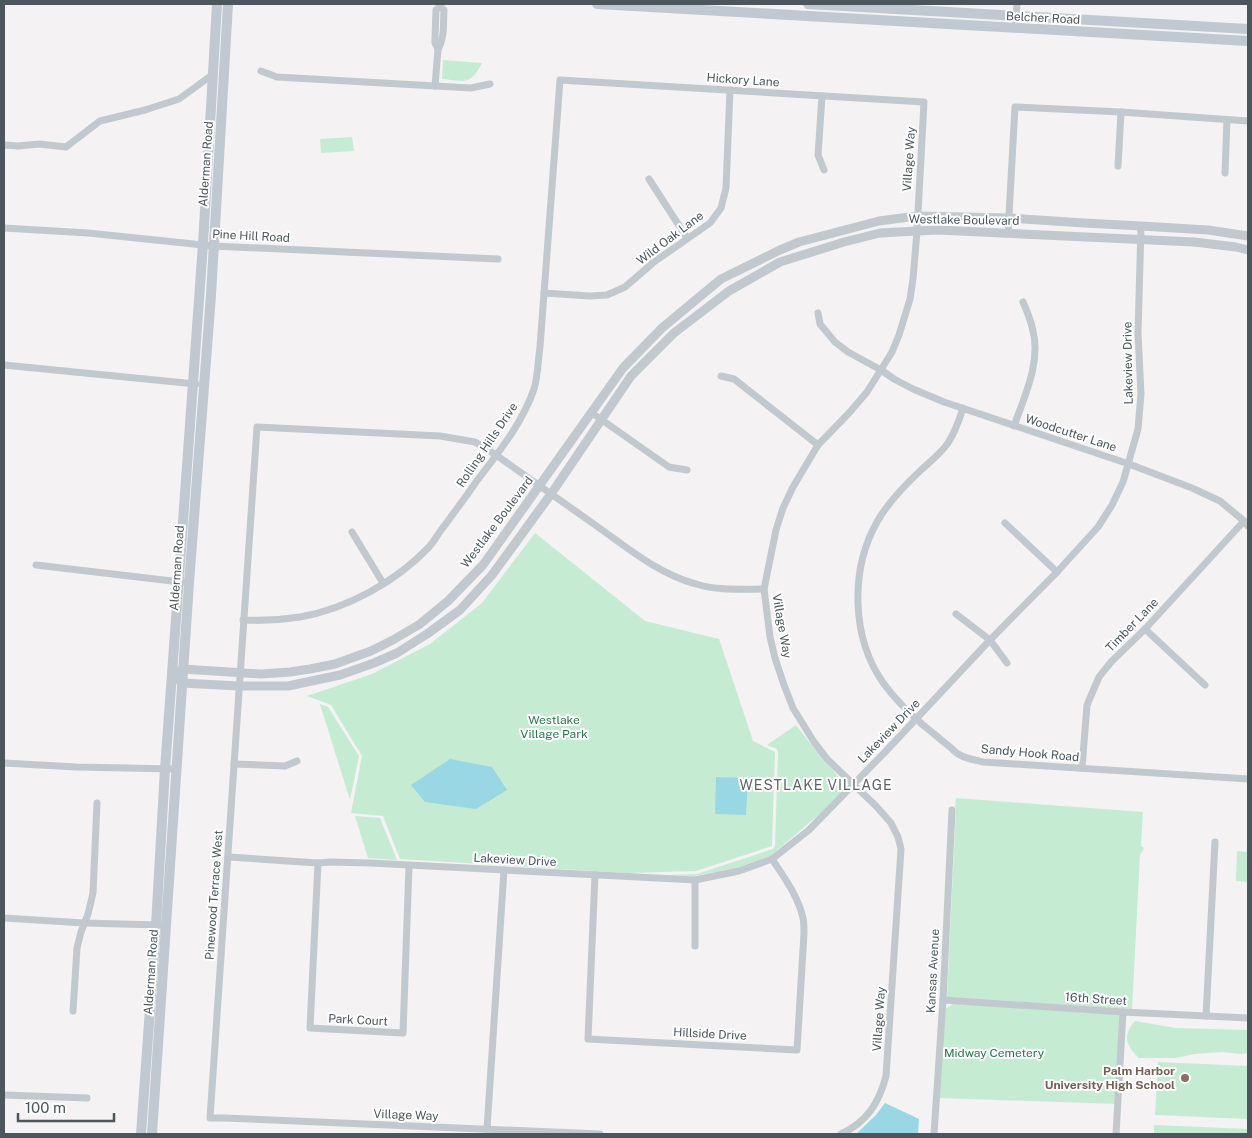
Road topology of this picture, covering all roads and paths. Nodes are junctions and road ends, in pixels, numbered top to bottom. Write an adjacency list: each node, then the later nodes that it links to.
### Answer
1 (217, 4): 12 (main road, Alderman Road)
2 (228, 4): 37 (main road, Alderman Road)
3 (597, 4): 8 (main road, Belcher Road)
4 (808, 4): 7 (main road, Belcher Road)
5 (1017, 4): 7 (street)
6 (440, 5): 15 (street)
7 (1016, 16): 8 (street); 9 (main road, Belcher Road)
8 (1015, 28): 10 (main road, Belcher Road)
9 (1248, 29)
10 (1248, 42)
11 (260, 71): 15 (street)
12 (212, 75): 22 (street); 36 (main road, Alderman Road)
13 (560, 80): 16 (street, Hickory Lane); 40 (street, Rolling Hills Drive)
14 (490, 84): 15 (street)
15 (435, 86)
16 (730, 90): 17 (street, Hickory Lane); 34 (street, Wild Oak Lane)
17 (822, 96): 18 (street, Hickory Lane); 24 (street)
18 (924, 102): 27 (street, Village Way)
19 (1121, 112): 20 (street); 23 (street); 28 (street)
20 (1227, 120): 21 (street); 25 (street)
21 (1248, 121)
22 (4, 145)
23 (1118, 166)
24 (824, 170)
25 (1225, 173)
26 (649, 179): 34 (street)
27 (917, 216): 28 (street, Westlake Boulevard); 31 (street, Village Way); 49 (street, Westlake Boulevard)
28 (1009, 218): 29 (street, Westlake Boulevard); 32 (street)
29 (1141, 226): 33 (street, Westlake Boulevard); 35 (street, Lakeview Drive)
30 (4, 228): 36 (street, Pine Hill Road)
31 (917, 231): 32 (street, Westlake Boulevard); 44 (street, Village Way); 50 (street, Westlake Boulevard)
32 (1008, 233): 35 (street, Westlake Boulevard)
33 (1248, 236)
34 (687, 238): 40 (street, Wild Oak Lane)
35 (1141, 239): 38 (street, Westlake Boulevard); 54 (street, Lakeview Drive)
36 (202, 244): 37 (street, Pine Hill Road); 46 (main road, Alderman Road)
37 (213, 246): 39 (street, Pine Hill Road); 47 (main road, Alderman Road)
38 (1248, 250)
39 (498, 259)
40 (544, 293): 53 (street, Rolling Hills Drive)
41 (1023, 302): 51 (street)
42 (818, 313): 44 (street, Woodcutter Lane)
43 (4, 365): 46 (street)
44 (881, 370): 48 (street, Woodcutter Lane); 52 (street, Village Way)
45 (721, 376): 52 (street)
46 (193, 384): 47 (street); 63 (main road, Alderman Road)
47 (204, 385): 63 (main road, Alderman Road)
48 (963, 408): 51 (street, Woodcutter Lane); 77 (street, Sandy Hook Road)
49 (592, 413): 50 (street); 56 (street, Westlake Boulevard)
50 (602, 420): 55 (street); 57 (street, Westlake Boulevard)
51 (1014, 426): 54 (street, Woodcutter Lane)
52 (818, 445): 65 (street, Village Way)
53 (496, 455): 56 (street); 64 (street, Rolling Hills Drive); 67 (street, Pinewood Terrace West)
54 (1129, 464): 59 (street, Woodcutter Lane); 62 (street, Lakeview Drive)
55 (687, 470)
56 (540, 486): 57 (street); 72 (street, Westlake Boulevard)
57 (551, 494): 65 (street); 75 (street, Westlake Boulevard)
58 (1005, 523): 62 (street)
59 (1246, 523): 68 (street, Timber Lane)
60 (352, 532): 64 (street)
61 (36, 565): 63 (street)
62 (1057, 572): 69 (street, Lakeview Drive)
63 (184, 582): 71 (main road, Alderman Road); 73 (main road, Alderman Road)
64 (383, 584): 67 (street, Rolling Hills Drive)
65 (764, 589): 85 (street, Village Way)
66 (956, 614): 69 (street)
67 (243, 620): 72 (street, Pinewood Terrace West)
68 (1145, 629): 76 (street); 82 (street, Timber Lane)
69 (990, 640): 70 (street); 77 (street, Lakeview Drive)
70 (1007, 664)
71 (183, 669): 72 (street, Westlake Boulevard); 73 (street, Westlake Boulevard); 74 (main road, Alderman Road)
72 (239, 673): 75 (street, Pinewood Terrace West)
73 (172, 674): 74 (street); 81 (main road, Alderman Road)
74 (182, 683): 75 (street, Westlake Boulevard); 83 (main road, Alderman Road)
75 (239, 686): 80 (street, Pinewood Terrace West)
76 (1205, 686)
77 (916, 719): 82 (street, Sandy Hook Road); 85 (street, Lakeview Drive)
78 (297, 761): 80 (street)
79 (4, 763): 81 (street)
80 (234, 764): 89 (street, Pinewood Terrace West)
81 (165, 768): 83 (street); 98 (main road, Alderman Road)
82 (1082, 768): 84 (street, Sandy Hook Road)
83 (176, 769): 98 (main road, Alderman Road)
84 (1248, 779)
85 (853, 785): 90 (street, Lakeview Drive); 112 (street, Village Way)
86 (97, 803): 97 (street)
87 (952, 810): 100 (street, Kansas Avenue)
88 (1215, 842): 103 (street)
89 (228, 857): 91 (street, Lakeview Drive); 107 (street, Pinewood Terrace West)
90 (772, 859): 94 (street, Hillside Drive); 95 (street, Lakeview Drive)
91 (318, 863): 92 (street, Lakeview Drive); 92 (street, Park Court)
92 (410, 866): 93 (street, Lakeview Drive)
93 (504, 870): 94 (street, Lakeview Drive); 108 (street)
94 (594, 875): 95 (street, Lakeview Drive)
95 (695, 880): 99 (street)
96 (4, 918): 97 (street)
97 (84, 923): 98 (street); 101 (street)
98 (161, 926): 109 (main road, Alderman Road); 110 (main road, Alderman Road)
99 (695, 946)
100 (943, 1000): 102 (street, 16th Street); 113 (street, Kansas Avenue)
101 (73, 1011)
102 (1123, 1012): 103 (street, 16th Street); 114 (street)
103 (1206, 1016): 104 (street, 16th Street)
104 (1248, 1018)
105 (4, 1095): 106 (street)
106 (86, 1098)
107 (210, 1118): 108 (street, Village Way)
108 (487, 1129): 111 (street, Village Way)
109 (141, 1134)
110 (152, 1134)
111 (600, 1134)
112 (841, 1134)
113 (934, 1134)
114 (1116, 1134)

